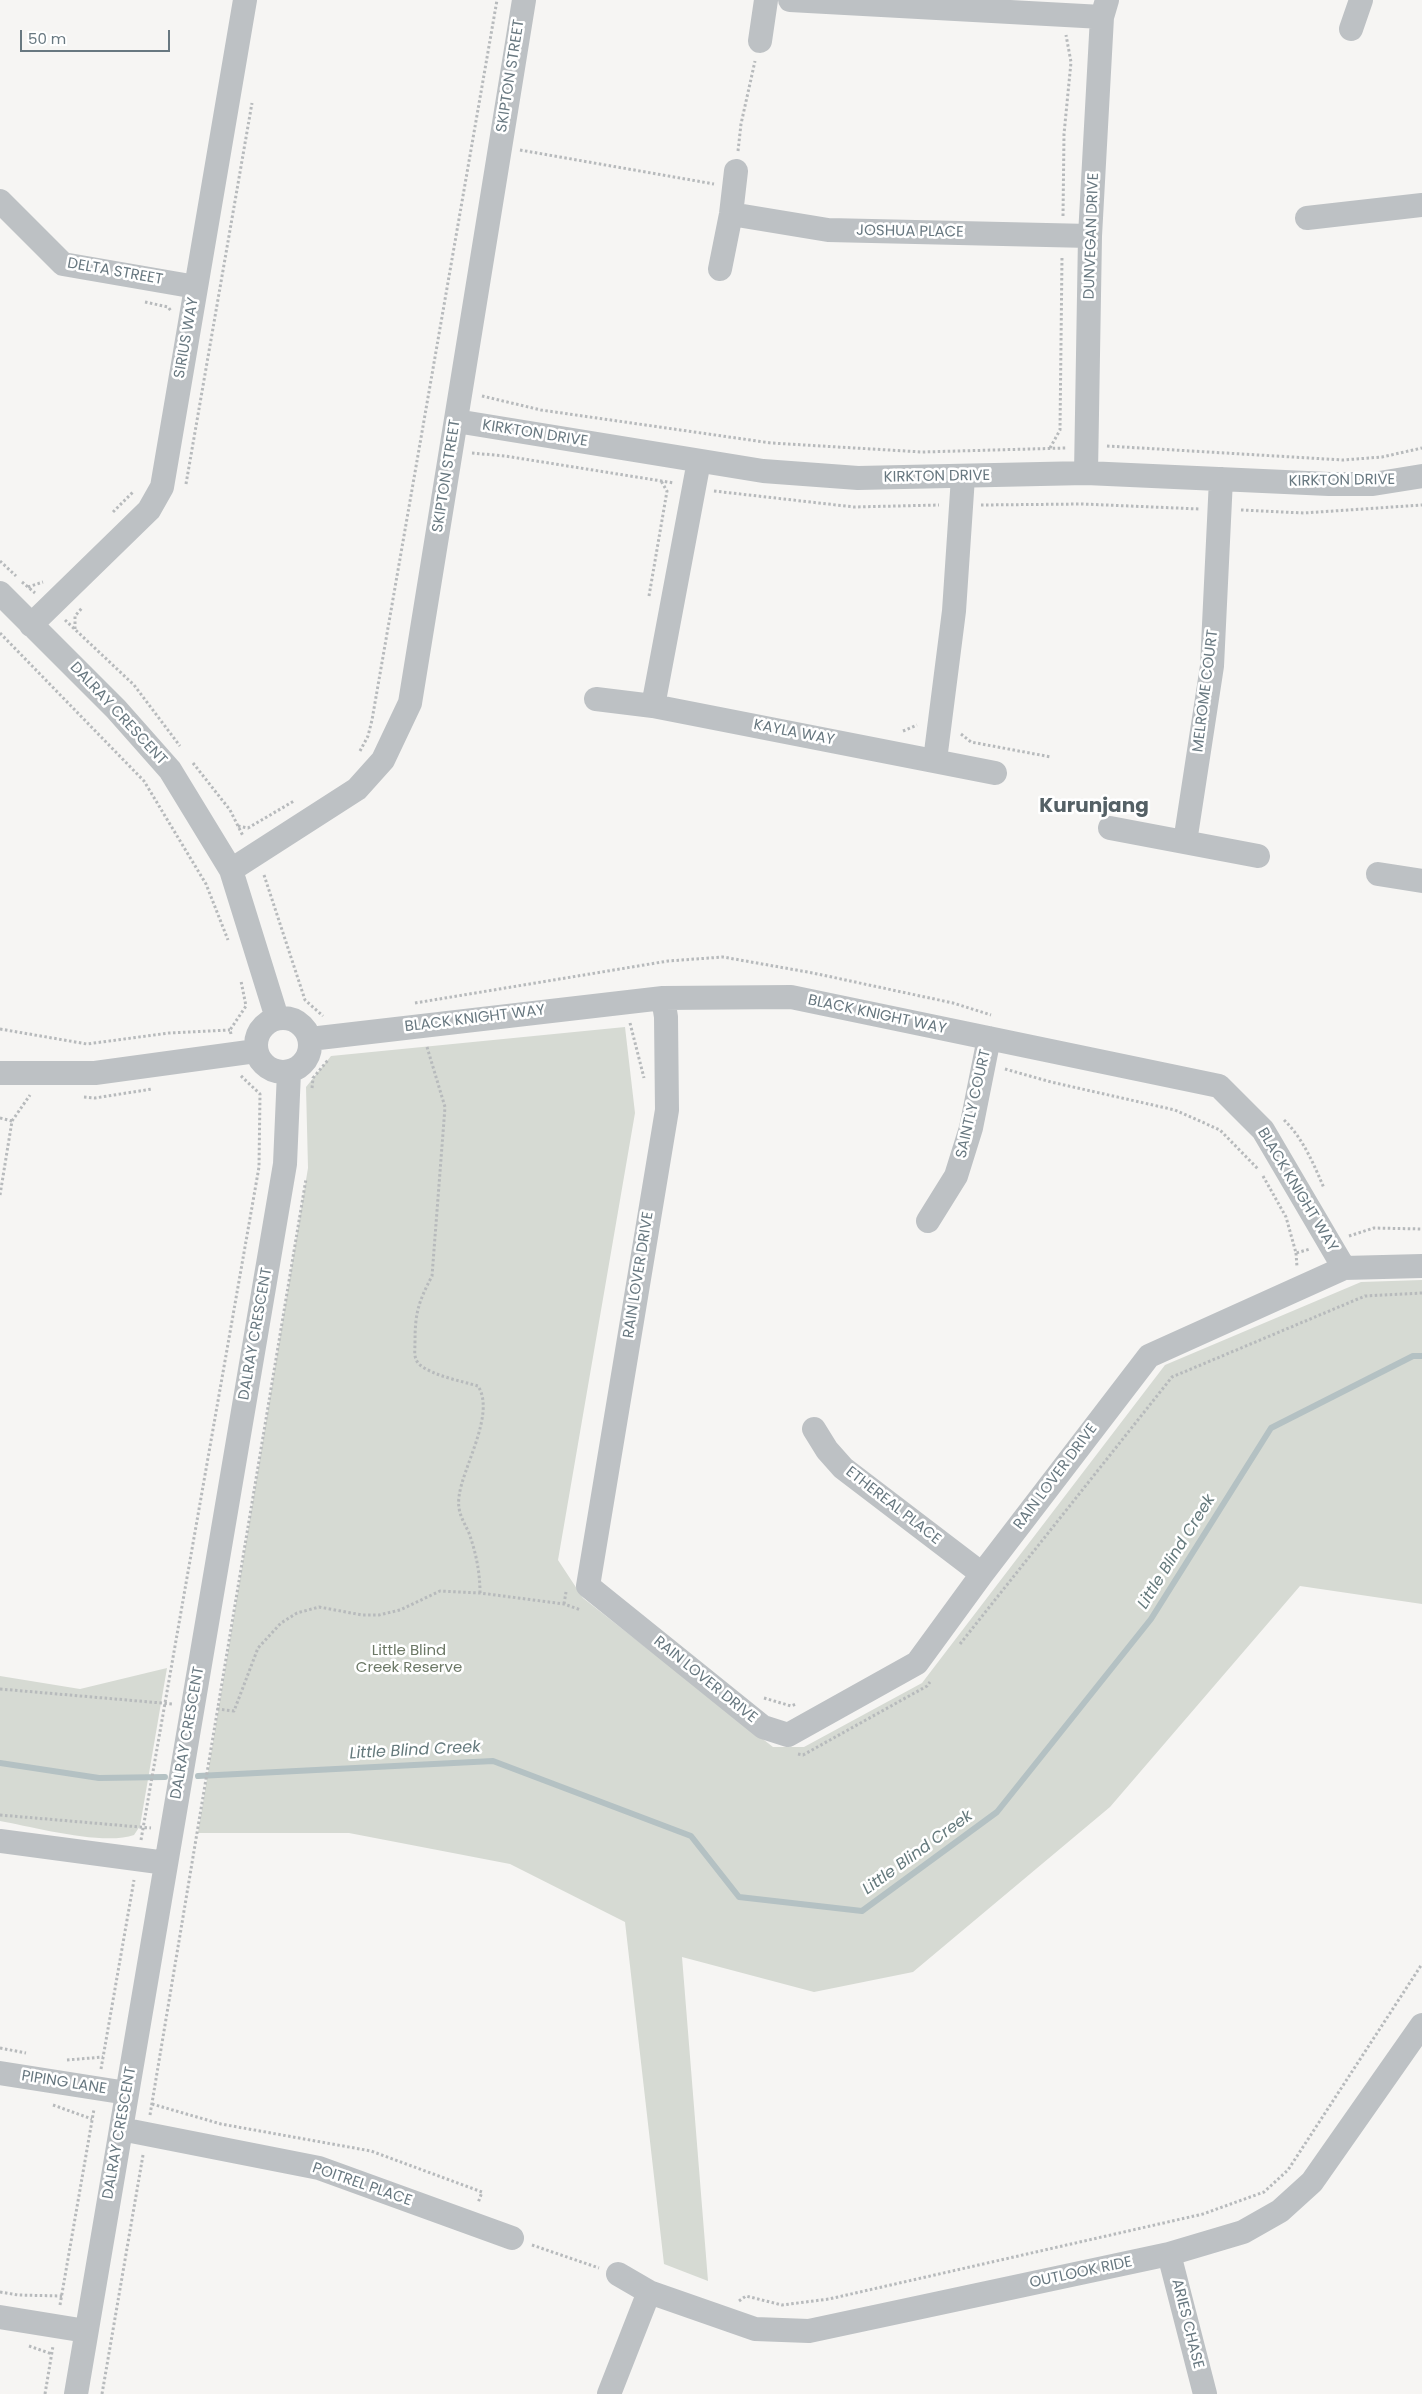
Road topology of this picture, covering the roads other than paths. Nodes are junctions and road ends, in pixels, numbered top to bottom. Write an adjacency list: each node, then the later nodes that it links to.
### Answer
1 (246, 0): 16 (street, SIRIUS WAY)
2 (524, 0): 17 (street, SKIPTON STREET)
3 (766, 0): 8 (street)
4 (790, 0): 6 (street)
5 (1361, 0): 7 (street)
6 (1105, 8): 14 (street, DUNVEGAN DRIVE)
7 (1351, 29)
8 (760, 42)
9 (736, 171): 12 (street)
10 (0, 200): 16 (street, DELTA STREET)
11 (1422, 205): 13 (street)
12 (731, 214): 14 (street, JOSHUA PLACE); 15 (street)
13 (1307, 218)
14 (1090, 236): 19 (street, DUNVEGAN DRIVE)
15 (720, 269)
16 (188, 285): 24 (street, SIRIUS WAY)
17 (456, 421): 18 (street, KIRKTON DRIVE); 32 (street, SKIPTON STREET)
18 (700, 461): 20 (street, KIRKTON DRIVE); 26 (street)
19 (1086, 473): 20 (street, KIRKTON DRIVE); 22 (street, KIRKTON DRIVE)
20 (963, 476): 27 (street)
21 (1422, 476): 22 (street, KIRKTON DRIVE)
22 (1221, 480): 30 (street, MELROME COURT)
23 (0, 593): 24 (street, DALRAY CRESCENT)
24 (31, 625): 32 (street, DALRAY CRESCENT)
25 (596, 699): 26 (street, KAYLA WAY)
26 (653, 706): 27 (street, KAYLA WAY)
27 (935, 760): 28 (street, KAYLA WAY)
28 (994, 773)
29 (1110, 828): 30 (street)
30 (1185, 842): 31 (street)
31 (1258, 856)
32 (231, 870): 36 (street, DALRAY CRESCENT)
33 (1378, 874): 34 (street)
34 (1422, 881)
35 (664, 1007): 37 (street, BLACK KNIGHT WAY); 38 (street, BLACK KNIGHT WAY); 46 (street, RAIN LOVER DRIVE)
36 (277, 1018): 37 (street); 39 (street)
37 (319, 1038): 40 (street)
38 (989, 1038): 42 (street, SAINTLY COURT); 44 (street, BLACK KNIGHT WAY)
39 (241, 1064): 40 (street); 41 (street)
40 (289, 1072): 48 (street, DALRAY CRESCENT)
41 (0, 1073)
42 (928, 1221)
43 (1422, 1266): 44 (street, RAIN LOVER DRIVE)
44 (1344, 1268): 46 (street, RAIN LOVER DRIVE)
45 (814, 1429): 46 (street, ETHEREAL PLACE)
46 (982, 1574)
47 (0, 1841): 48 (street)
48 (166, 1863): 51 (street, DALRAY CRESCENT)
49 (1422, 2025): 54 (street, OUTLOOK RIDE)
50 (0, 2073): 51 (street, PIPING LANE)
51 (127, 2093): 52 (street, DALRAY CRESCENT)
52 (121, 2129): 53 (street, POITREL PLACE); 58 (street, DALRAY CRESCENT)
53 (512, 2238)
54 (1169, 2254): 56 (street, OUTLOOK RIDE); 61 (street, ARIES CHASE)
55 (618, 2274): 56 (street, OUTLOOK RIDE)
56 (649, 2292): 60 (street)
57 (0, 2317): 58 (street)
58 (86, 2331): 59 (street, DALRAY CRESCENT)
59 (76, 2394)
60 (610, 2394)
61 (1205, 2394)

